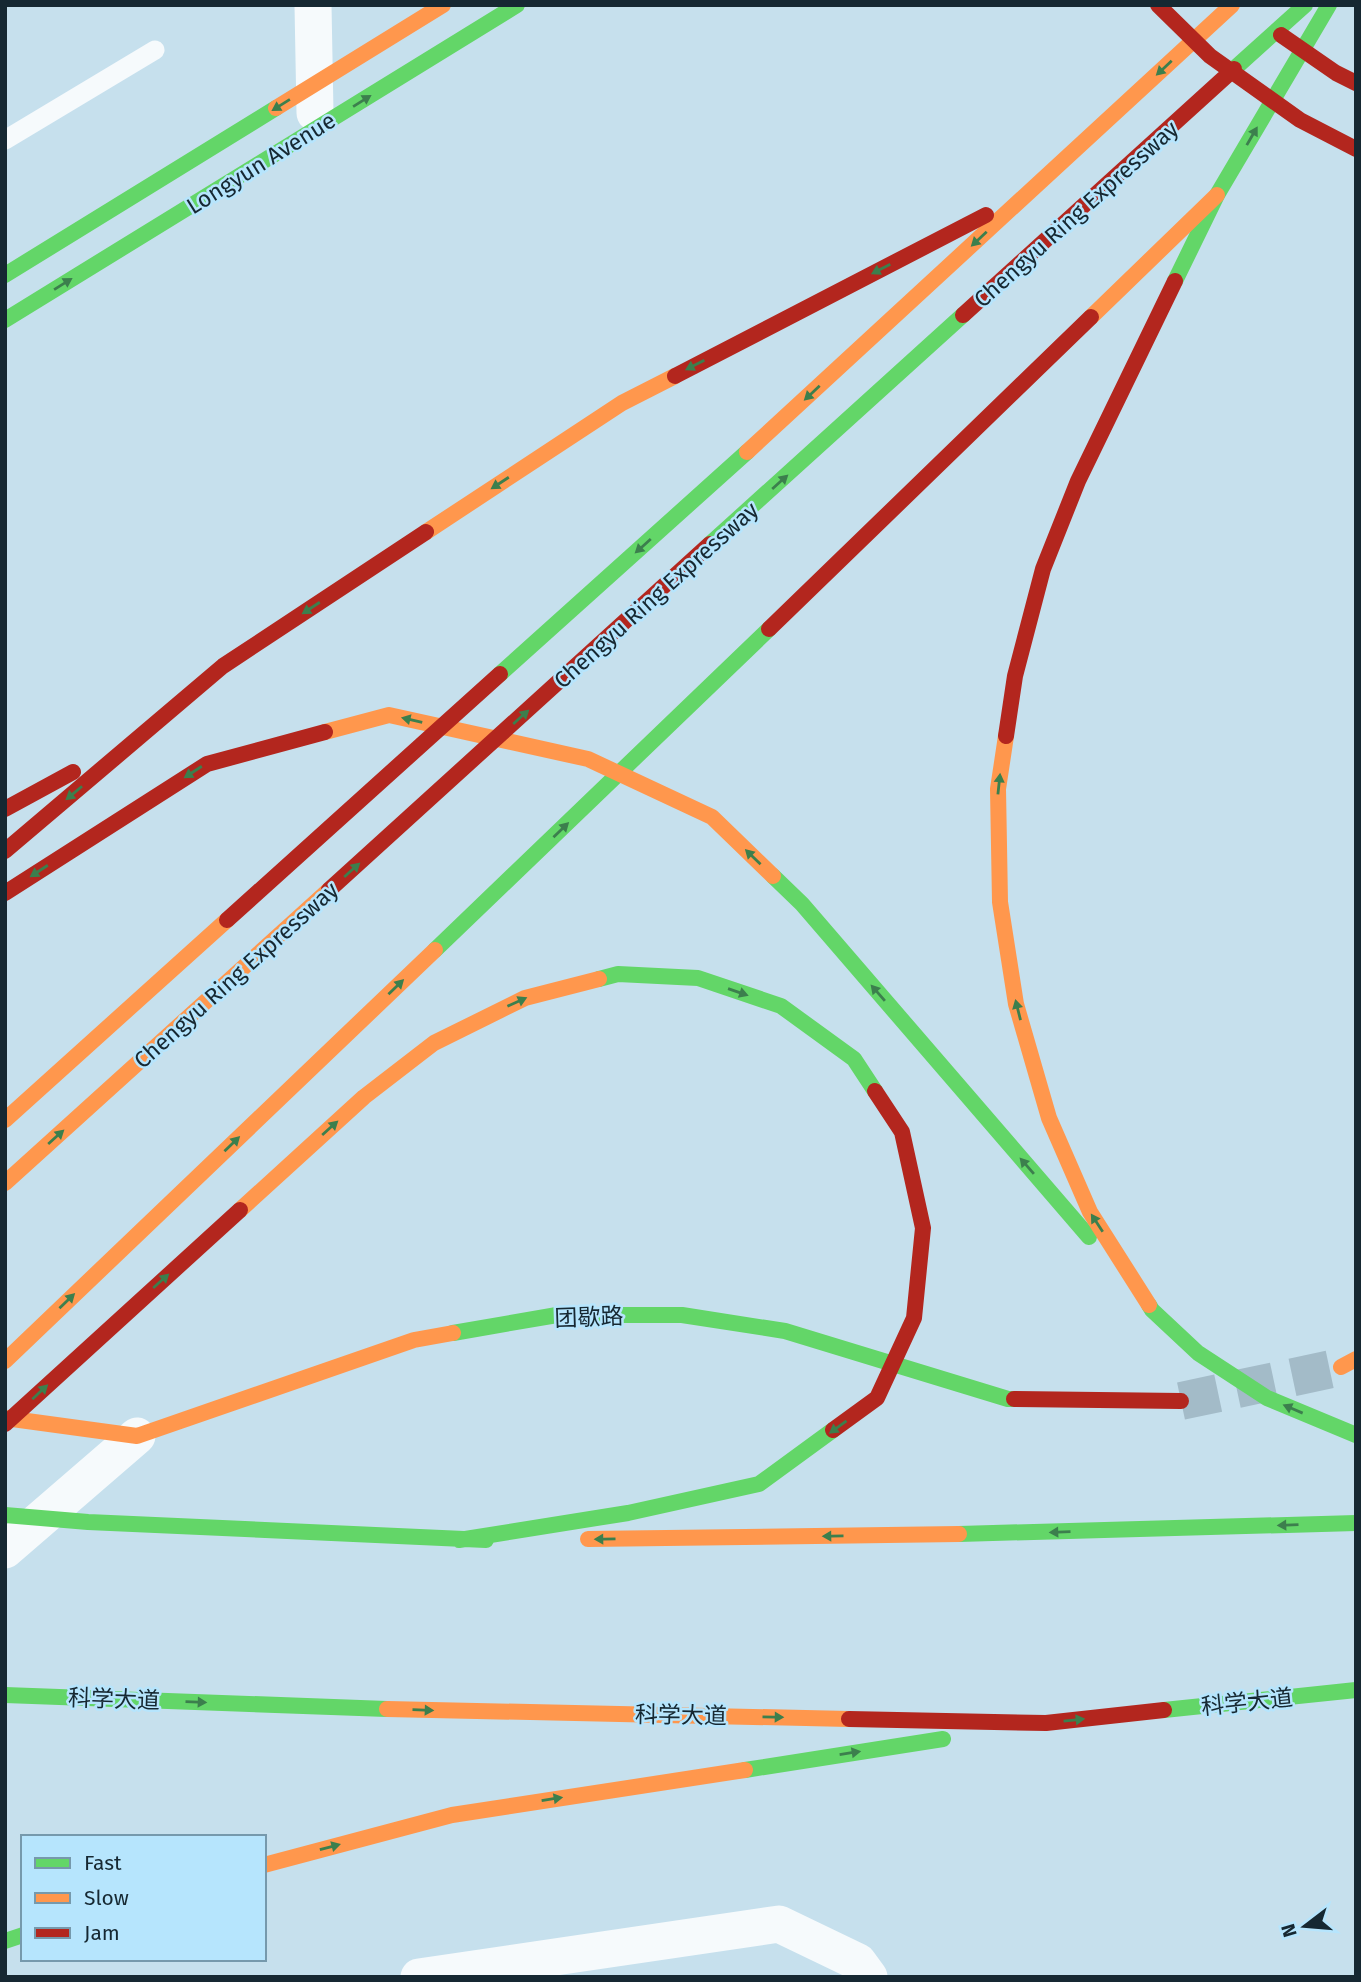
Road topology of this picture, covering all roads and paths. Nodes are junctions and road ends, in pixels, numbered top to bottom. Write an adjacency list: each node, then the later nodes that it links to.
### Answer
1 (313, 5): 11 (street)
2 (443, 5): 11 (main road, Longyun Avenue)
3 (517, 5): 12 (main road, Longyun Avenue, one-way to 3)
4 (1157, 5): 14 (main road)
5 (1306, 5): 24 (main road, Chengyu Ring Expressway, one-way to 5)
6 (1329, 5): 16 (main road, one-way to 6)
7 (1240, 7): 15 (main road, Chengyu Ring Expressway, one-way to 15)
8 (1264, 24): 10 (main road)
9 (155, 50): 13 (lane)
10 (1356, 83)
11 (314, 85): 12 (street); 17 (main road, Longyun Avenue, one-way to 17)
12 (316, 129): 18 (main road, Longyun Avenue, one-way to 12)
13 (5, 140)
14 (1356, 149)
15 (1029, 193): 19 (main road, one-way to 19); 23 (main road, Chengyu Ring Expressway, one-way to 23)
16 (1217, 195): 25 (main road, one-way to 16); 26 (main road, one-way to 16)
17 (5, 275)
18 (5, 320)
19 (143, 734): 20 (main road); 21 (main road, one-way to 21)
20 (5, 809)
21 (5, 851)
22 (5, 893): 25 (main road, one-way to 22)
23 (5, 1120)
24 (5, 1183)
25 (1152, 1310): 30 (main road, one-way to 25)
26 (5, 1361)
27 (1181, 1401): 31 (main road, 团歇路)
28 (5, 1418): 31 (main road, 团歇路)
29 (5, 1424): 34 (main road, one-way to 34)
30 (1356, 1435)
31 (137, 1436): 35 (street)
32 (5, 1515): 34 (main road)
33 (1356, 1523): 34 (main road, one-way to 34)
34 (459, 1540)
35 (5, 1550)
36 (1356, 1690): 38 (main road, 科学大道, one-way to 36)
37 (5, 1695): 38 (main road, 科学大道, one-way to 38)
38 (1046, 1723): 39 (main road, one-way to 38)
39 (266, 1864)
40 (419, 1977): 41 (street)
41 (869, 1977)

